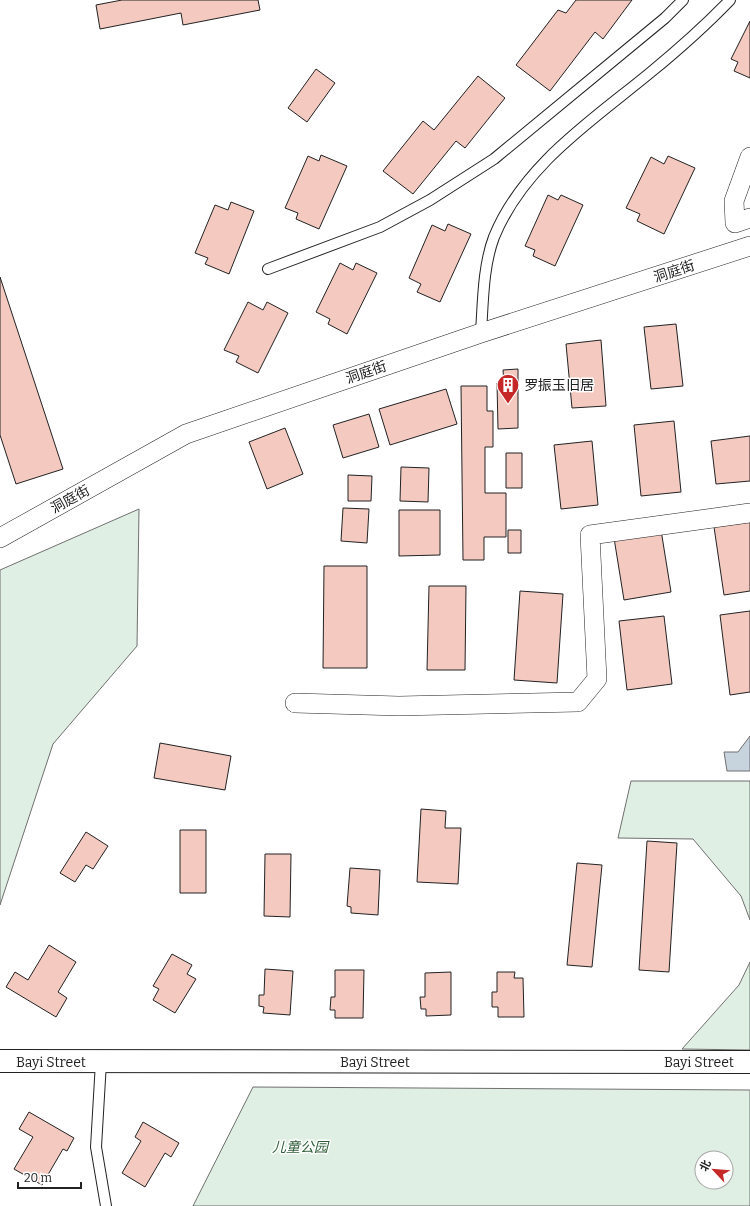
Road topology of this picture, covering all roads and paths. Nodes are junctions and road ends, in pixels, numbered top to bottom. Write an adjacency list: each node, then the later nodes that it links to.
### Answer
1 (683, 0): 6 (lane)
2 (730, 0): 7 (lane)
3 (750, 157): 4 (street)
4 (750, 218)
5 (750, 246): 7 (street, 洞庭街)
6 (268, 269)
7 (481, 333): 9 (street, 洞庭街)
8 (750, 513): 10 (street)
9 (0, 538)
10 (295, 703)
11 (0, 1061): 12 (street, Bayi Street)
12 (101, 1062): 13 (street, Bayi Street); 14 (lane)
13 (750, 1062)
14 (106, 1206)

